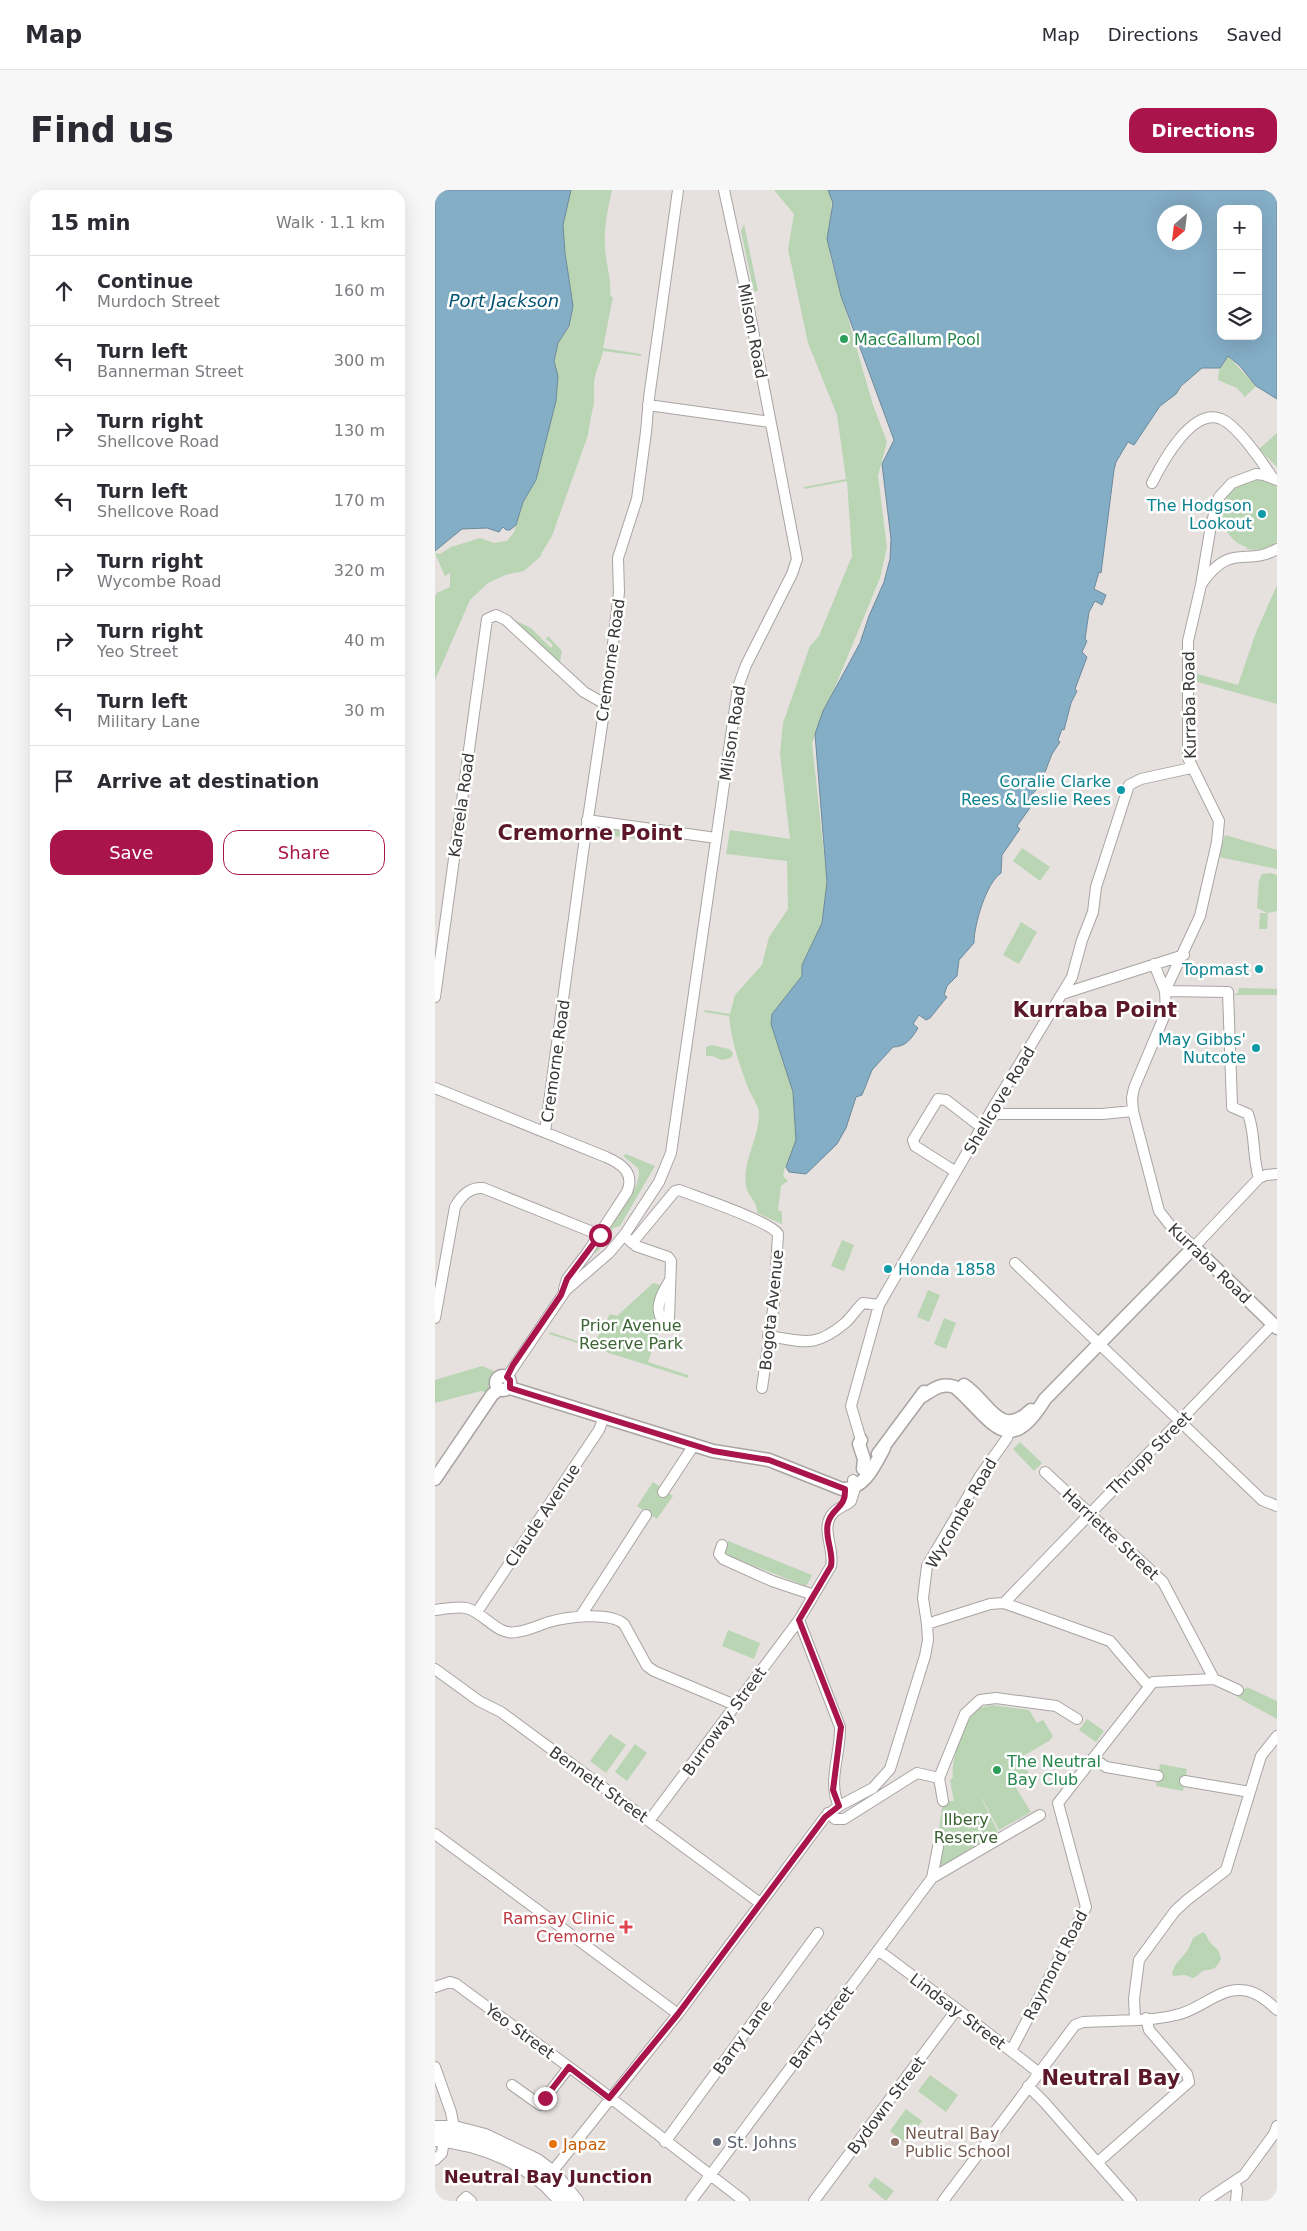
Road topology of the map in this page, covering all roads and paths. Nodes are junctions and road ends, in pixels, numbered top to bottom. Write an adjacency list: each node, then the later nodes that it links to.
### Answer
1 (678, 190): 3 (street, Cremorne Road)
2 (724, 190): 4 (street, Milson Road)
3 (648, 405): 4 (street); 9 (street, Cremorne Road)
4 (771, 422): 12 (street, Milson Road)
5 (1275, 478): 6 (street); 8 (street, Kurraba Road)
6 (1152, 483)
7 (1277, 549): 8 (street, Kurraba Road)
8 (1201, 585): 10 (street, Kurraba Road)
9 (605, 704): 11 (street, Cremorne Road); 17 (street, Kareela Road)
10 (1191, 768): 13 (street, Kurraba Road); 16 (street, Shellcove Road)
11 (587, 820): 12 (street); 22 (street, Cremorne Road)
12 (716, 838): 26 (street, Milson Road)
13 (1184, 955): 14 (street); 15 (street, Kurraba Road)
14 (1154, 964): 15 (street, Kurraba Road); 16 (street)
15 (1165, 991): 19 (street, Kurraba Road); 25 (street)
16 (1063, 994): 20 (street, Shellcove Road)
17 (435, 998)
18 (435, 1089): 22 (street)
19 (1133, 1111): 20 (street); 29 (street, Kurraba Road)
20 (989, 1117): 21 (street, Shellcove Road)
21 (981, 1127): 23 (street, Shellcove Road); 23 (street)
22 (545, 1132): 27 (street)
23 (956, 1172): 35 (street, Shellcove Road)
24 (1277, 1174): 25 (street)
25 (1259, 1178): 29 (street)
26 (625, 1234): 28 (street); 32 (street, Milson Road)
27 (600, 1235): 30 (street); 36 (street)
28 (632, 1243): 33 (street); 38 (street, Bogota Avenue)
29 (1194, 1247): 37 (main road, Kurraba Road); 39 (main road, Wycombe Road)
30 (587, 1253): 32 (street); 34 (street)
31 (1015, 1263): 39 (street)
32 (592, 1267): 34 (street, Milson Road)
33 (670, 1280)
34 (561, 1295): 40 (street)
35 (879, 1305): 38 (street); 45 (street, Shellcove Road)
36 (435, 1318)
37 (1275, 1326): 43 (street, Thrupp Street)
38 (768, 1336): 41 (street, Bogota Avenue)
39 (1099, 1343): 43 (street); 44 (main road, Wycombe Road)
40 (505, 1384): 42 (main road); 50 (main road)
41 (762, 1388)
42 (604, 1417): 46 (main road); 60 (street, Claude Avenue)
43 (1180, 1421): 53 (street); 54 (street, Thrupp Street)
44 (1011, 1427): 47 (main road); 63 (street, Wycombe Road)
45 (861, 1440): 48 (main road)
46 (694, 1445): 51 (main road); 52 (street)
47 (883, 1448): 48 (main road); 51 (main road)
48 (863, 1469): 51 (main road)
49 (1045, 1472): 54 (street, Harriette Street)
50 (435, 1479)
51 (850, 1485): 57 (street)
52 (663, 1492)
53 (1277, 1506)
54 (1089, 1513): 58 (street, Thrupp Street); 65 (street, Harriette Street)
55 (646, 1515): 61 (street)
56 (722, 1545): 57 (street)
57 (814, 1595): 62 (street)
58 (1004, 1603): 63 (street); 66 (street)
59 (435, 1610): 60 (street)
60 (477, 1612): 61 (street)
61 (580, 1617): 68 (street)
62 (799, 1620): 68 (street, Burroway Street); 77 (street)
63 (927, 1624): 77 (street, Wycombe Road)
64 (435, 1668): 80 (street, Bennett Street)
65 (1214, 1679): 66 (street); 67 (street)
66 (1150, 1685): 71 (street, Raymond Road)
67 (1238, 1690)
68 (735, 1705): 80 (street, Burroway Street)
69 (1077, 1719): 73 (street)
70 (1277, 1736): 75 (street)
71 (1093, 1758): 72 (street); 93 (street, Raymond Road)
72 (1158, 1776)
73 (939, 1778): 76 (street); 78 (street)
74 (1185, 1781): 75 (street)
75 (1250, 1792): 92 (street)
76 (943, 1801)
77 (839, 1806): 78 (street, Wycombe Road)
78 (829, 1813): 84 (street, Wycombe Road)
79 (1040, 1815): 83 (street)
80 (649, 1821): 84 (street, Bennett Street)
81 (435, 1834): 90 (street)
82 (938, 1847): 83 (street, Barry Street)
83 (932, 1878): 86 (street, Barry Street)
84 (760, 1903): 90 (street, Wycombe Road)
85 (818, 1933): 104 (street, Barry Lane)
86 (878, 1950): 88 (street, Lindsay Street); 107 (street, Barry Street)
87 (435, 1987): 95 (street, Yeo Street)
88 (957, 2009): 93 (street, Lindsay Street); 117 (street, Bydown Street)
89 (1277, 2010): 91 (street)
90 (678, 2014): 99 (street, Wycombe Road)
91 (1146, 2018): 92 (street); 106 (street)
92 (1135, 2019): 96 (street)
93 (1011, 2051): 96 (street, Lindsay Street)
94 (435, 2067): 102 (street)
95 (569, 2067): 97 (street); 99 (street, Yeo Street)
96 (1038, 2072): 98 (street)
97 (512, 2085)
98 (1027, 2086): 106 (street); 110 (street)
99 (609, 2098): 104 (street, Yeo Street); 108 (street, Wycombe Road)
100 (1277, 2126): 109 (street)
101 (435, 2128): 102 (highway)
102 (455, 2128): 108 (highway)
103 (440, 2140): 105 (street); 108 (highway)
104 (665, 2142): 107 (street, Yeo Street)
105 (435, 2160)
106 (1098, 2162): 118 (street)
107 (710, 2176): 115 (street, Barry Street); 116 (street, Yeo Street)
108 (548, 2177): 113 (highway); 114 (highway)
109 (1234, 2183): 119 (street); 120 (street)
110 (948, 2199)
111 (462, 2201): 112 (street)
112 (471, 2201)
113 (561, 2201)
114 (576, 2201)
115 (691, 2201)
116 (744, 2201)
117 (814, 2201)
118 (1131, 2201)
119 (1205, 2201)
120 (1236, 2201)

